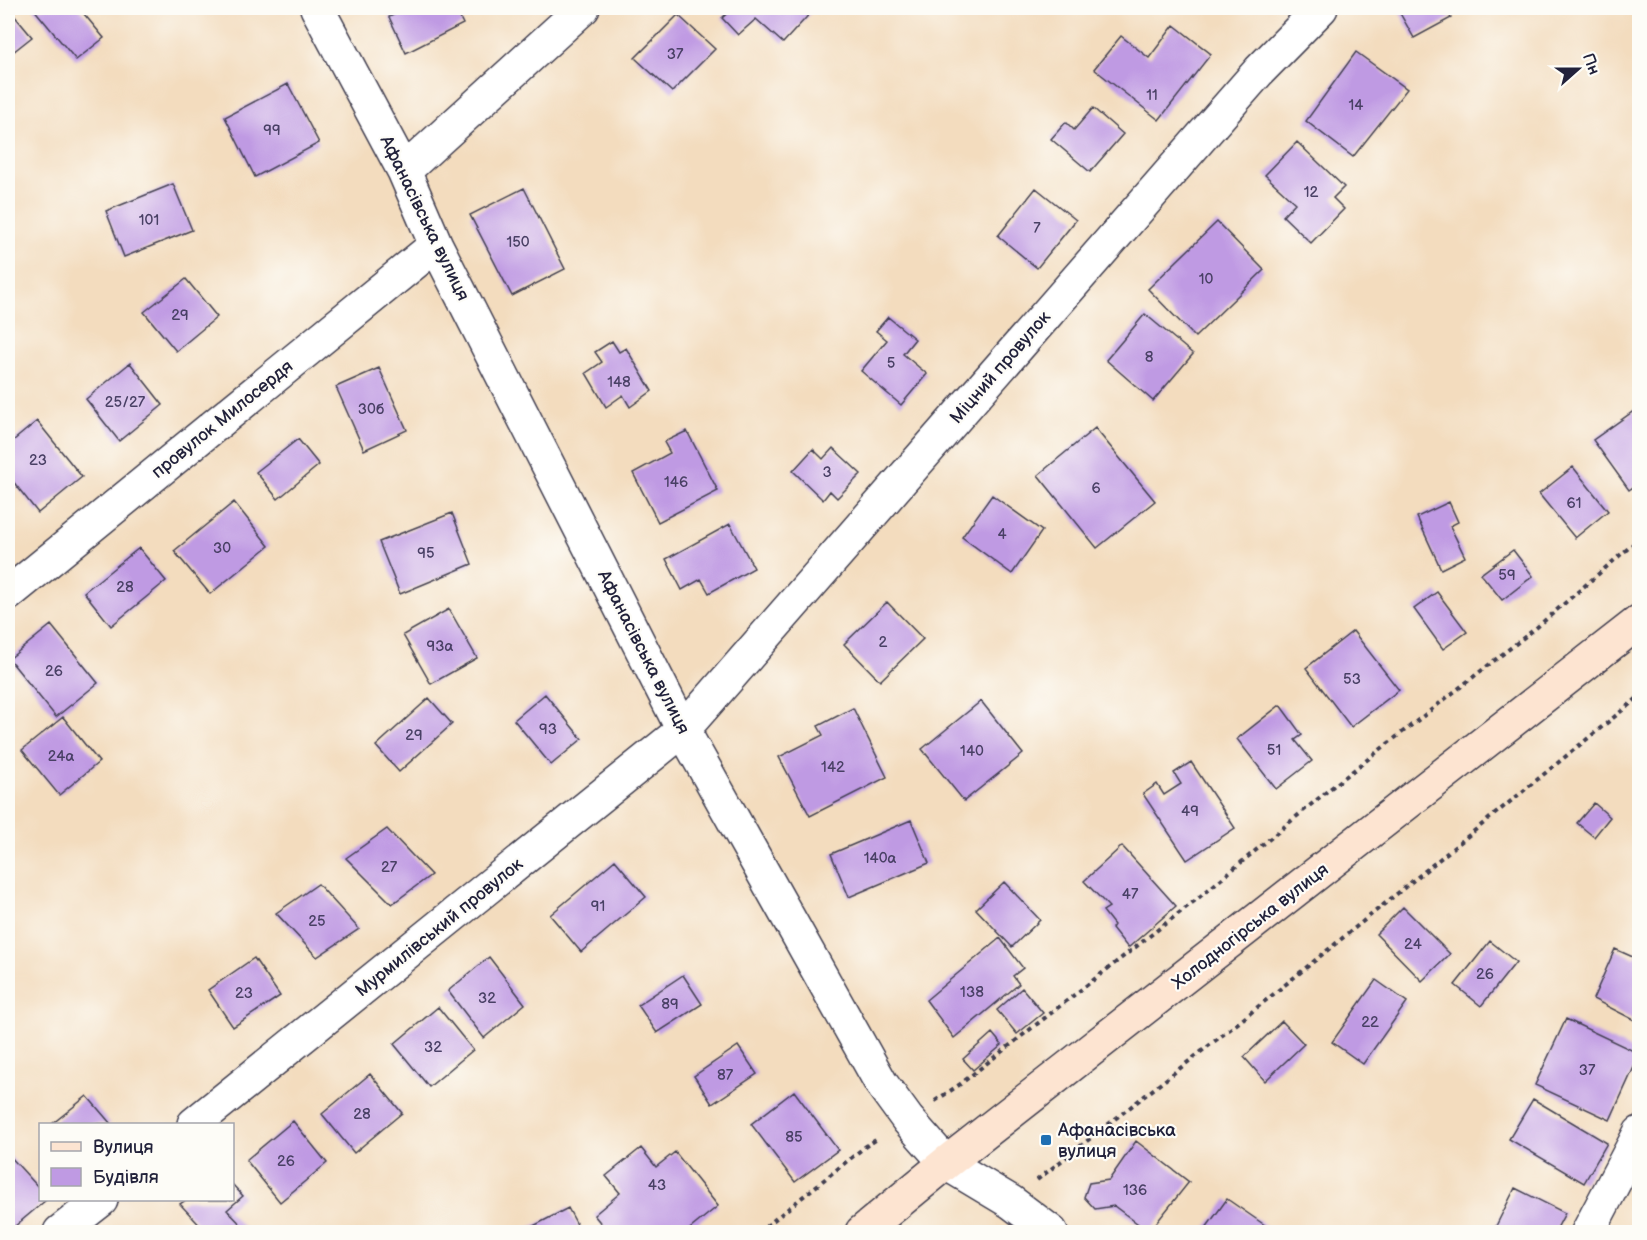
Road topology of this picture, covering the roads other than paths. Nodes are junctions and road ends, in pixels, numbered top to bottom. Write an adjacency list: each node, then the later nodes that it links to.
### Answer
1 (317, 8): 4 (street, Афанасівська вулиця)
2 (583, 8): 4 (street)
3 (1321, 8): 8 (street, Міцний провулок)
4 (404, 171): 5 (street, Афанасівська вулиця)
5 (436, 245): 6 (street, провулок Милосердя); 8 (street, Афанасівська вулиця)
6 (8, 594)
7 (1640, 621): 11 (main road, Холодногірська вулиця)
8 (683, 730): 9 (street, Мурмилівський провулок); 11 (street, Афанасівська вулиця)
9 (196, 1123)
10 (1640, 1133): 16 (street)
11 (946, 1163): 14 (main road, Холодногірська вулиця); 15 (street, Афанасівська вулиця)
12 (100, 1201): 13 (street)
13 (60, 1233)
14 (862, 1233)
15 (1051, 1233)
16 (1588, 1233)

